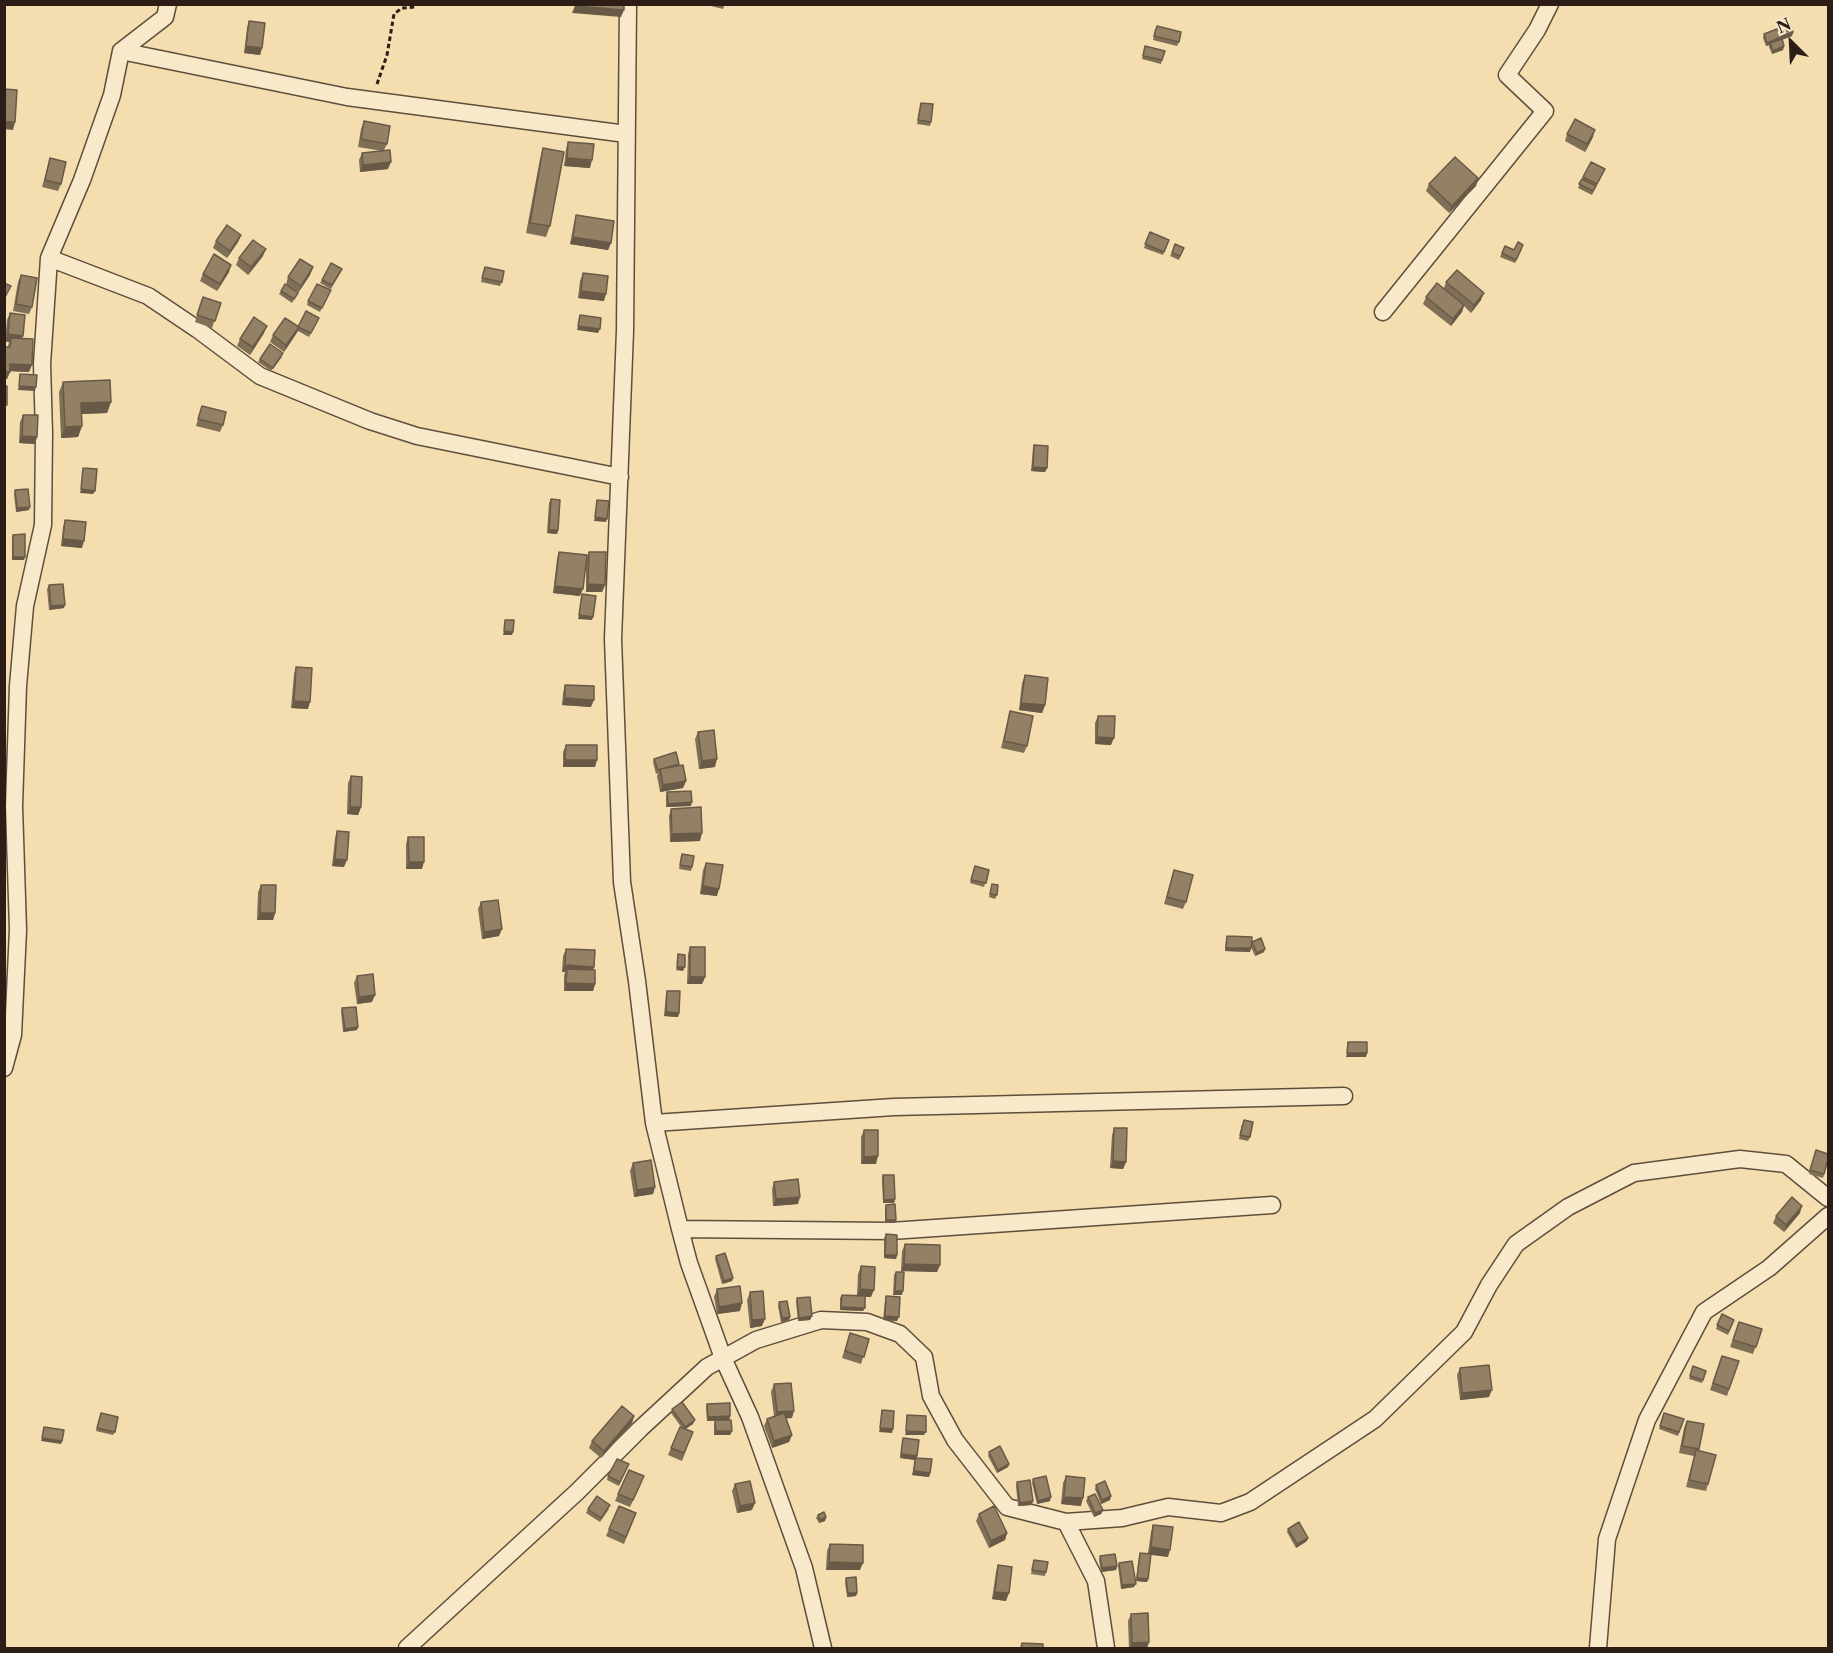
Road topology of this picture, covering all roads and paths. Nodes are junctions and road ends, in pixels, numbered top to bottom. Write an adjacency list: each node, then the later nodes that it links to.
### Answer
1 (168, 4): 5 (street)
2 (417, 4): 6 (path)
3 (628, 4): 7 (street)
4 (1550, 4): 9 (street)
5 (121, 51): 6 (street); 8 (street)
6 (365, 99): 7 (street)
7 (626, 134): 10 (street)
8 (49, 258): 10 (street); 11 (street)
9 (1383, 312)
10 (620, 477): 13 (street)
11 (4, 1068)
12 (1344, 1096): 13 (street)
13 (654, 1123): 17 (street)
14 (1828, 1198): 19 (street)
15 (1272, 1204): 17 (street)
16 (1828, 1216): 23 (street)
17 (680, 1229): 18 (street)
18 (723, 1358): 19 (street); 20 (street); 21 (street)
19 (1066, 1522): 22 (street)
20 (407, 1648)
21 (823, 1648)
22 (1106, 1648)
23 (1598, 1648)

